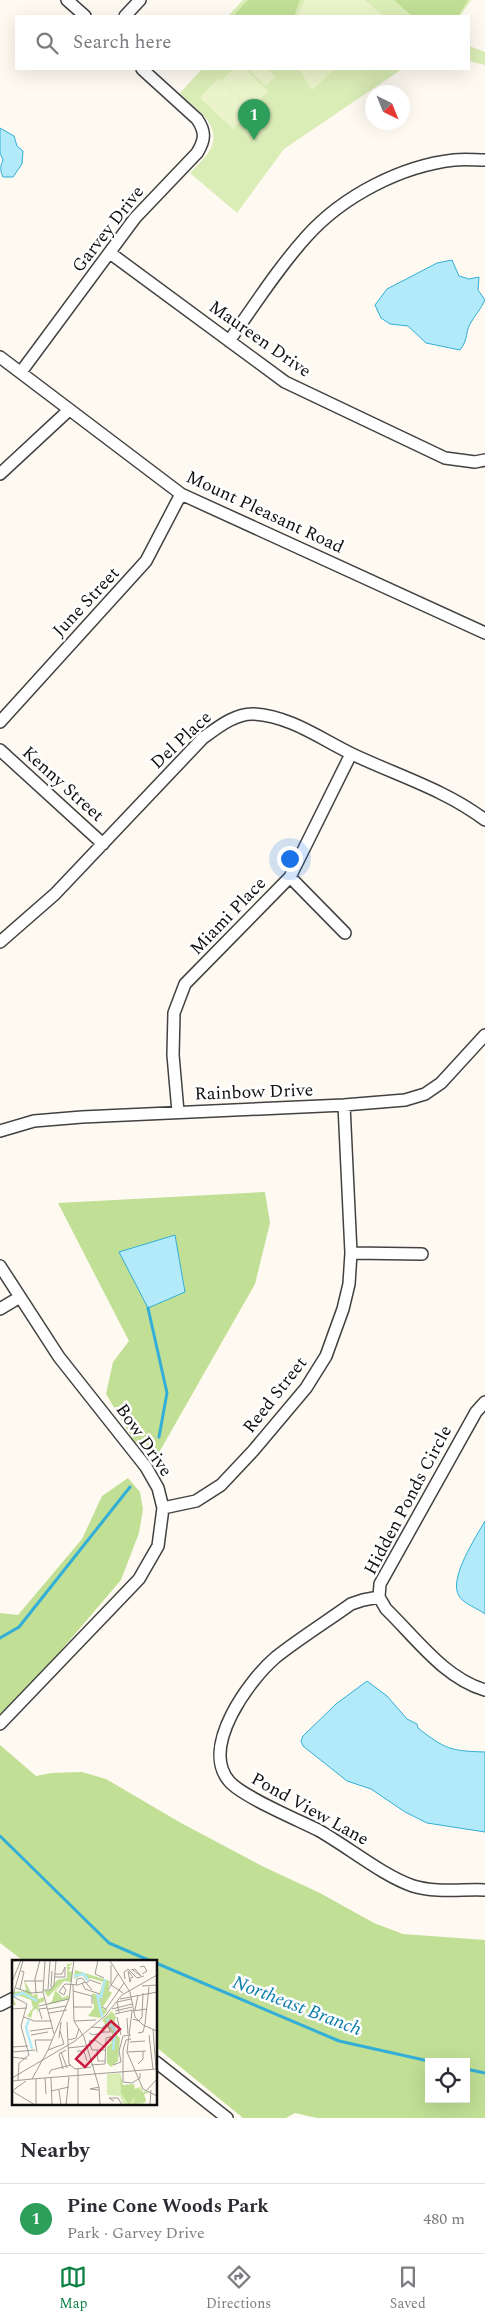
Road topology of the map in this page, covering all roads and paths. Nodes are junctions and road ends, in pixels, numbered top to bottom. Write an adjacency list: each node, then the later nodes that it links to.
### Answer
1 (68, 0): 3 (street)
2 (140, 0): 4 (street)
3 (84, 15)
4 (126, 15)
5 (143, 70): 7 (street, Garvey Drive)
6 (485, 160): 8 (street)
7 (110, 253): 8 (street, Maureen Drive); 10 (street, Garvey Drive)
8 (229, 341): 12 (street, Maureen Drive)
9 (0, 357): 10 (street, Mount Pleasant Road)
10 (21, 372): 11 (street, Mount Pleasant Road)
11 (70, 410): 13 (street); 14 (street, Mount Pleasant Road)
12 (485, 460)
13 (0, 474)
14 (181, 494): 15 (street, Mount Pleasant Road); 16 (street, June Street)
15 (485, 633)
16 (0, 722)
17 (0, 750): 20 (street, Kenny Street)
18 (351, 754): 19 (street, Del Place); 20 (street, Del Place); 21 (street, Miami Place)
19 (485, 820)
20 (103, 844): 23 (street, Del Place)
21 (290, 877): 22 (street); 26 (street, Miami Place)
22 (345, 933)
23 (0, 942)
24 (485, 1036): 25 (street, Rainbow Drive)
25 (344, 1105): 26 (street, Rainbow Drive); 28 (street, Reed Street)
26 (178, 1112): 27 (street, Rainbow Drive)
27 (0, 1131)
28 (351, 1253): 29 (street); 34 (street, Reed Street)
29 (422, 1254)
30 (0, 1266): 31 (street, Bow Drive)
31 (20, 1297): 32 (street); 34 (street, Bow Drive)
32 (0, 1309)
33 (485, 1402): 35 (street, Hidden Ponds Circle)
34 (163, 1508): 37 (street, Bow Drive)
35 (379, 1597): 36 (street, Hidden Ponds Circle); 38 (street, Pond View Lane)
36 (485, 1690)
37 (0, 1724)
38 (485, 1890)
39 (12, 1999): 40 (street)
40 (0, 2005)
41 (158, 2064): 42 (street)
42 (227, 2118)

